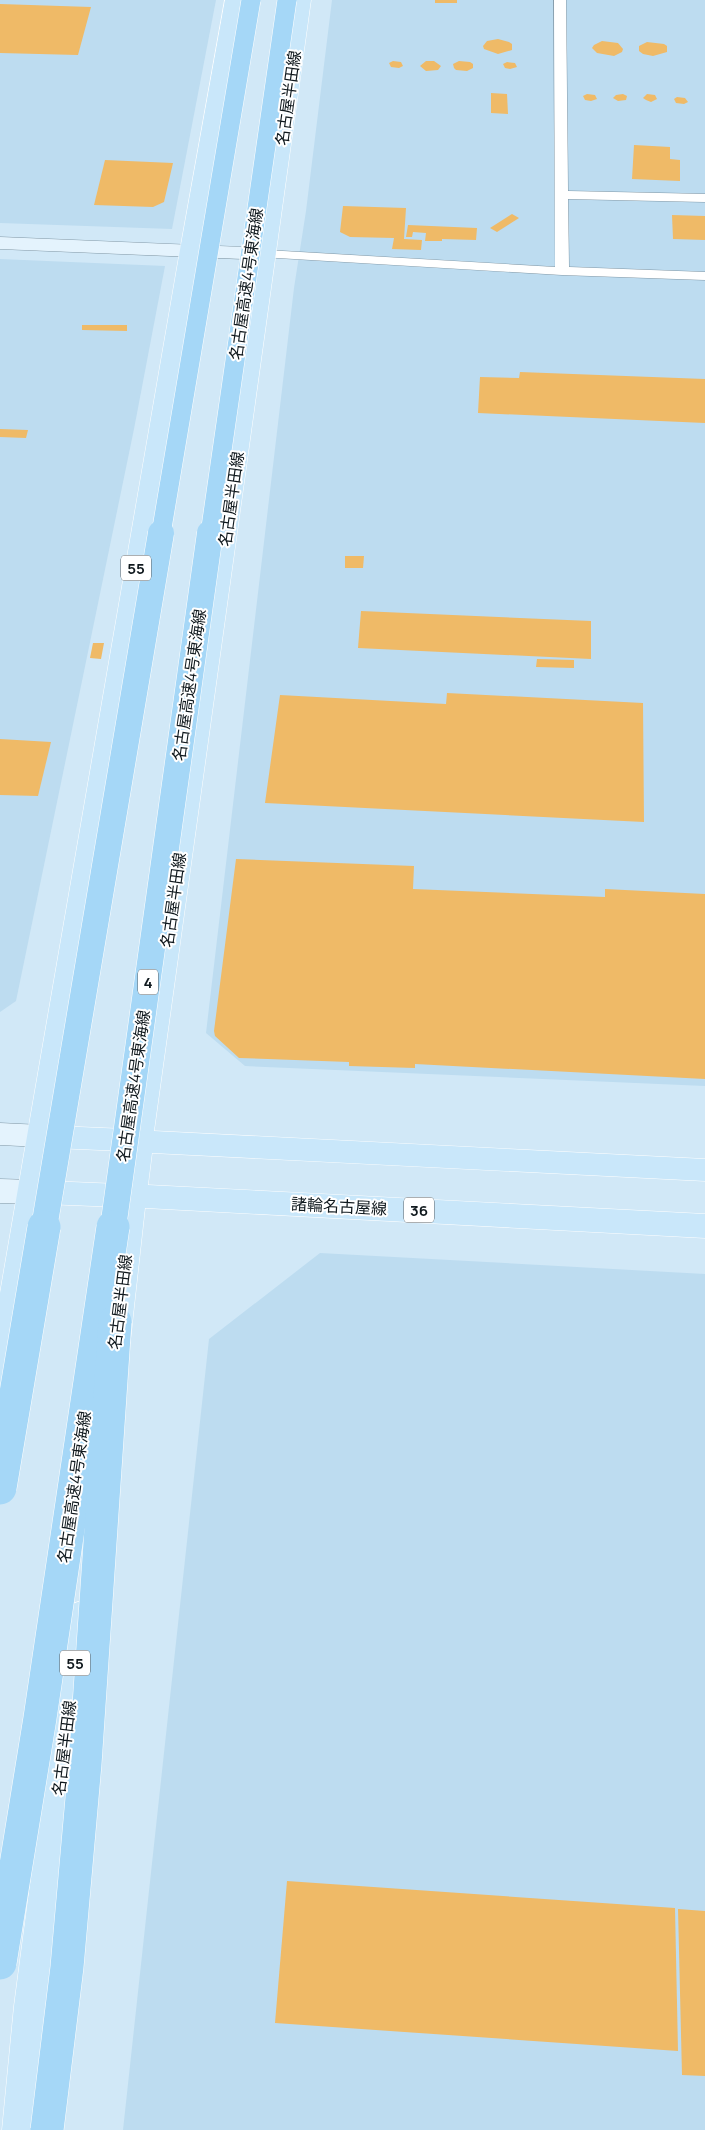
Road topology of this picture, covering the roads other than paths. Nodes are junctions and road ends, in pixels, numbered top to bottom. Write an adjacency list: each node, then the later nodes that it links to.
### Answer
1 (234, 0): 9 (main road, 55)
2 (251, 0): 22 (highway, bridge)
3 (287, 0): 13 (highway, 名古屋高速4号東海線 / 4, bridge)
4 (302, 0): 10 (main road, 名古屋半田線 / 55)
5 (560, 0): 6 (lane)
6 (562, 194): 7 (lane); 11 (lane)
7 (705, 198)
8 (0, 243): 9 (street)
9 (190, 250): 10 (street); 15 (main road, 55)
10 (266, 254): 11 (lane); 13 (main road, 名古屋半田線 / 55)
11 (562, 271): 12 (lane)
12 (705, 276)
13 (134, 1128): 15 (main road); 16 (main road); 19 (main road, 名古屋半田線 / 55); 23 (highway, 名古屋高速4号東海線 / 4, bridge); 25 (highway, bridge)
14 (0, 1134): 15 (street)
15 (40, 1136): 18 (main road, 55)
16 (705, 1170)
17 (0, 1191): 18 (street)
18 (32, 1192): 19 (main road, 諸輪名古屋線 / 36); 21 (main road, 55)
19 (133, 1196): 20 (main road, 諸輪名古屋線 / 36); 24 (main road, 名古屋半田線 / 55)
20 (705, 1226)
21 (0, 1381)
22 (0, 1488)
23 (0, 1963)
24 (21, 2130)
25 (47, 2130)

